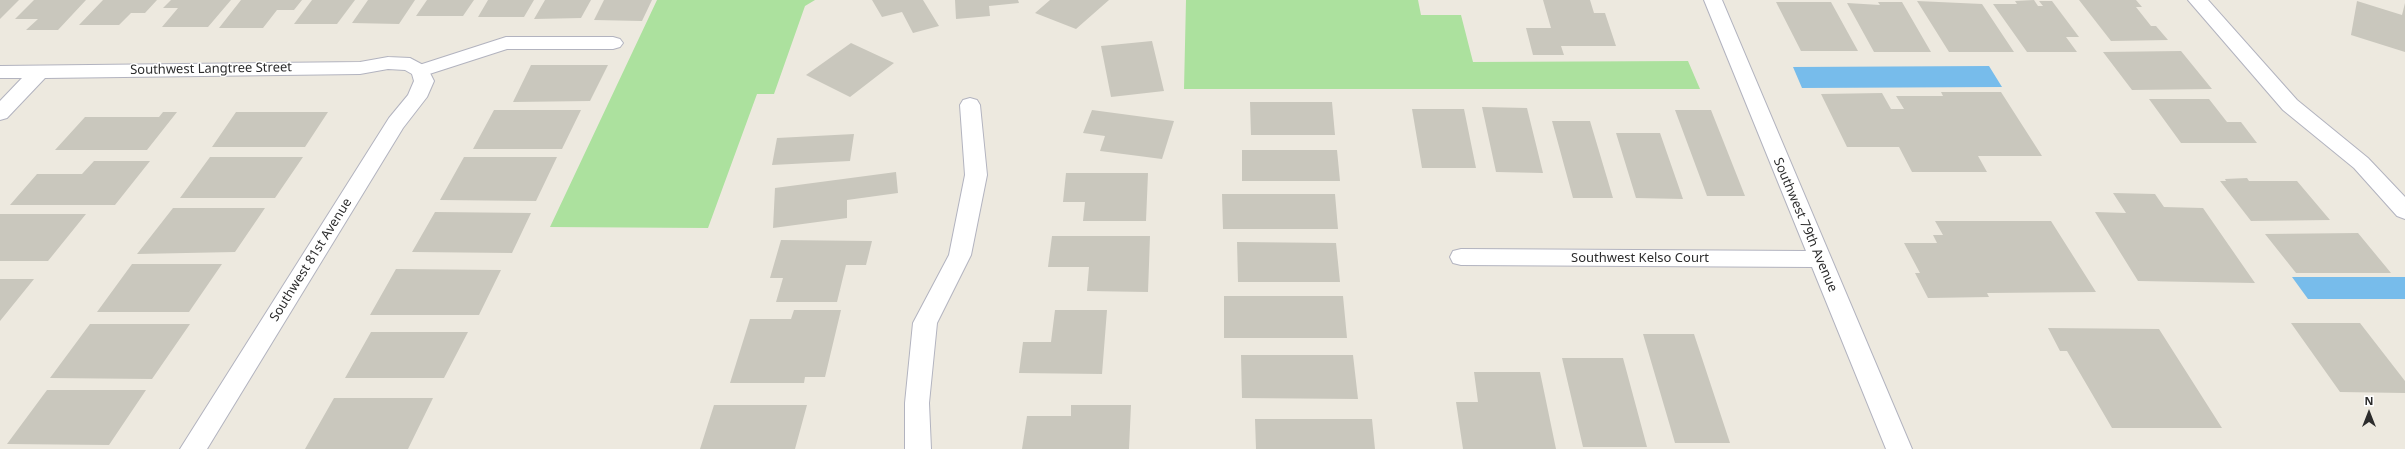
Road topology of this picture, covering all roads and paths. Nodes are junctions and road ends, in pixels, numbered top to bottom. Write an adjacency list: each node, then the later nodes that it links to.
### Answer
1 (1713, 0): 11 (street, Southwest 79th Avenue)
2 (2197, 0): 9 (street)
3 (613, 42): 4 (street)
4 (420, 71): 6 (street, Southwest Langtree Street); 12 (street, Southwest 81st Avenue)
5 (0, 72): 6 (street, Southwest Langtree Street)
6 (39, 72): 8 (street)
7 (970, 105): 13 (street)
8 (0, 113)
9 (2405, 211)
10 (1461, 257): 11 (street, Southwest Kelso Court)
11 (1818, 259): 14 (street, Southwest 79th Avenue)
12 (193, 449)
13 (918, 449)
14 (1899, 449)

